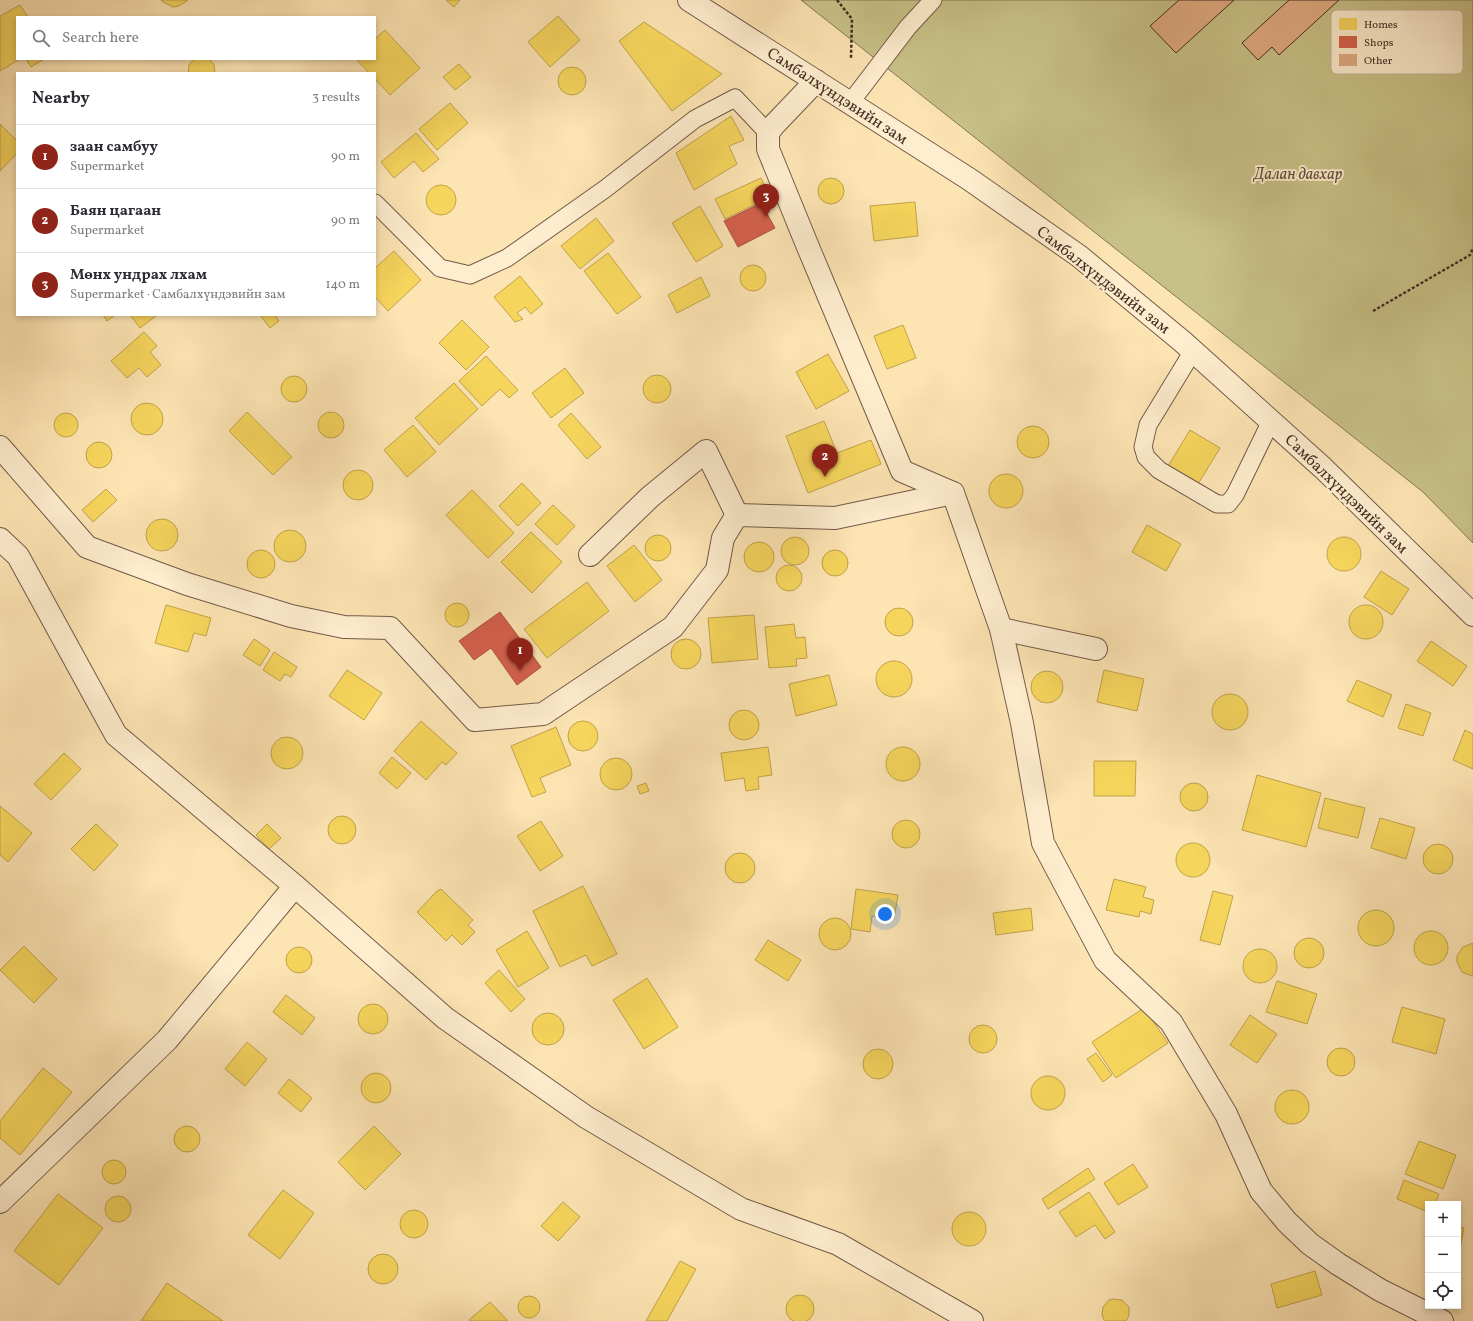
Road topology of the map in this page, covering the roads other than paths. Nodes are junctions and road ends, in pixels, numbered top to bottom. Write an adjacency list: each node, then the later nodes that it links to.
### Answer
1 (689, 0): 3 (street, Самбалхүндэвийн зам)
2 (933, 0): 4 (lane)
3 (816, 81): 4 (street, Самбалхүндэвийн зам); 5 (street)
4 (850, 103): 7 (street, Самбалхүндэвийн зам)
5 (768, 133): 6 (lane); 10 (street)
6 (376, 204)
7 (1193, 351): 8 (street, Самбалхүндэвийн зам); 8 (lane)
8 (1272, 421): 14 (street, Самбалхүндэвийн зам)
9 (0, 447): 11 (street)
10 (954, 493): 11 (street); 15 (street)
11 (737, 515): 13 (street)
12 (0, 538): 17 (street)
13 (590, 555)
14 (1473, 615)
15 (1001, 629): 16 (street); 20 (street)
16 (1096, 649)
17 (295, 886): 18 (street); 19 (street)
18 (0, 1202)
19 (972, 1321)
20 (1442, 1321)

